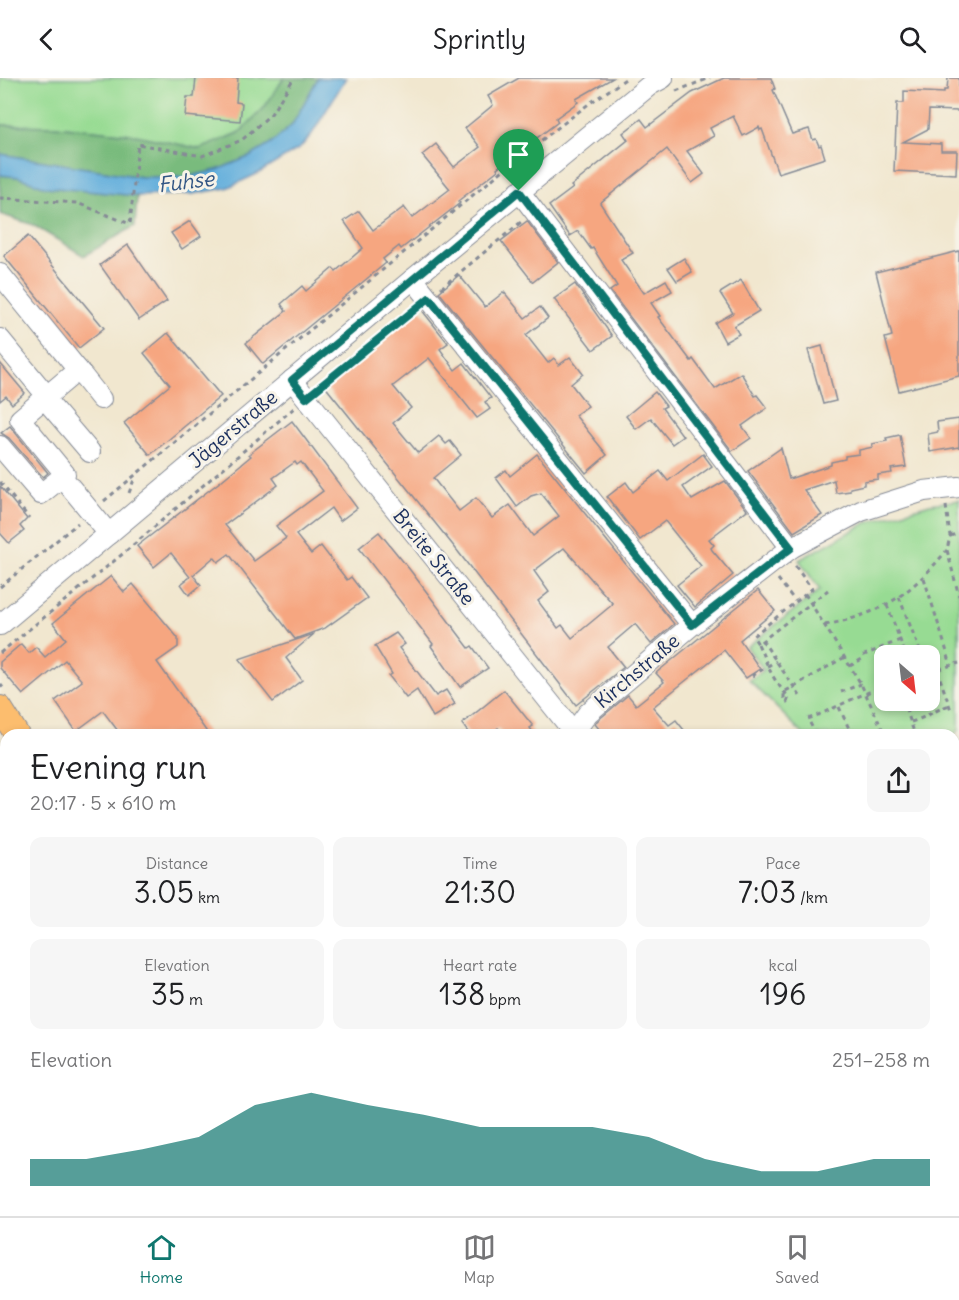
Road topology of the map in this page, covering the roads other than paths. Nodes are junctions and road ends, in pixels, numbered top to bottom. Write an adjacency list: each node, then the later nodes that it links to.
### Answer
1 (668, 86): 2 (street, Jägerstraße)
2 (519, 191): 4 (street, Jägerstraße); 15 (street)
3 (0, 274): 6 (street)
4 (413, 279): 7 (street, Jägerstraße); 17 (street)
5 (0, 339): 8 (street)
6 (78, 370): 8 (street); 9 (street)
7 (292, 380): 14 (street, Jägerstraße); 20 (street, Breite Straße)
8 (46, 397): 11 (street); 12 (street)
9 (101, 399)
10 (0, 446): 12 (street)
11 (90, 452)
12 (62, 477): 14 (street)
13 (952, 488): 15 (street, Kirchstraße)
14 (109, 534): 16 (street, Jägerstraße)
15 (788, 550): 17 (street, Kirchstraße)
16 (0, 625)
17 (692, 625): 21 (street, Kirchstraße)
18 (0, 708): 19 (main road)
19 (13, 729)
20 (570, 729)
21 (577, 729)

